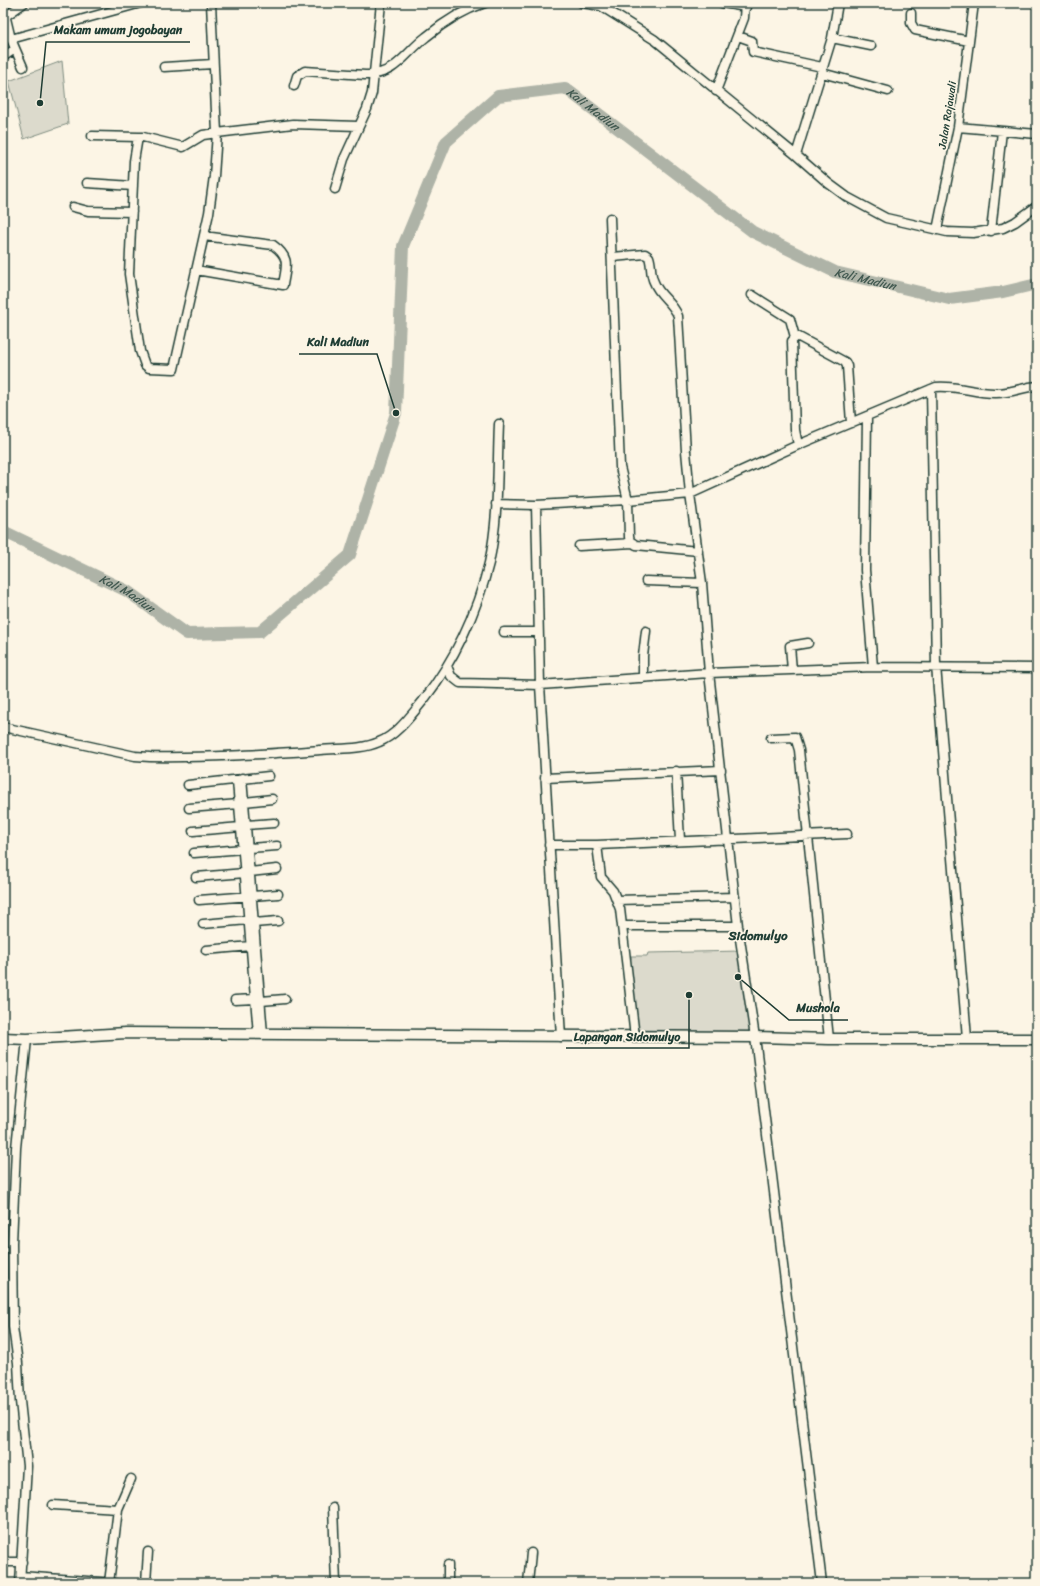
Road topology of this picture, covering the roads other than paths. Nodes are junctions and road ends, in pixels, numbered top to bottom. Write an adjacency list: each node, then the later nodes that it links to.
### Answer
1 (24, 3): 15 (street)
2 (141, 3): 13 (street)
3 (210, 3): 23 (street)
4 (381, 3): 27 (street)
5 (485, 3): 27 (street)
6 (582, 3): 10 (street)
7 (722, 3): 11 (street)
8 (838, 3): 17 (street)
9 (974, 3): 19 (street, Jalan Rajawali)
10 (602, 4): 29 (street)
11 (746, 5): 16 (street)
12 (3, 6): 15 (street)
13 (108, 7): 18 (street)
14 (911, 13): 19 (street)
15 (4, 18): 18 (street)
16 (738, 36): 26 (street); 29 (street)
17 (832, 38): 20 (street); 26 (street)
18 (11, 39): 21 (street)
19 (969, 41): 32 (street, Jalan Rajawali)
20 (871, 46)
21 (15, 49): 22 (street); 24 (street)
22 (3, 57)
23 (213, 64): 25 (street); 34 (street)
24 (23, 67)
25 (164, 67)
26 (822, 70): 30 (street); 38 (street)
27 (375, 75): 28 (street); 31 (street)
28 (294, 86)
29 (716, 91): 38 (street)
30 (888, 91)
31 (358, 126): 34 (street); 41 (street)
32 (958, 128): 33 (street); 46 (street, Jalan Rajawali)
33 (1002, 131): 35 (street); 47 (street)
34 (218, 133): 37 (street); 48 (street)
35 (1037, 134)
36 (92, 136): 37 (street)
37 (139, 137): 40 (street)
38 (796, 155): 46 (street)
39 (87, 183): 40 (street)
40 (133, 186): 44 (street)
41 (335, 189)
42 (1037, 206): 47 (street)
43 (73, 207): 44 (street)
44 (132, 212): 50 (street)
45 (610, 218): 49 (street)
46 (937, 230): 47 (street)
47 (991, 231)
48 (204, 236): 50 (street); 50 (street)
49 (613, 257): 59 (street); 60 (street)
50 (196, 270)
51 (752, 295): 52 (street)
52 (795, 337): 56 (street); 58 (street)
53 (1037, 386): 54 (street)
54 (931, 389): 55 (street); 73 (street)
55 (867, 416): 56 (street); 74 (street)
56 (851, 423): 58 (street)
57 (499, 424): 61 (street)
58 (798, 445): 59 (street)
59 (690, 494): 60 (street); 65 (street)
60 (628, 500): 62 (street); 63 (street)
61 (496, 504): 62 (street); 72 (street)
62 (536, 505): 70 (street)
63 (633, 543): 64 (street); 65 (street)
64 (579, 546)
65 (698, 551): 67 (street)
66 (646, 581): 67 (street)
67 (702, 583): 77 (street)
68 (646, 631): 78 (street)
69 (504, 632): 70 (street)
70 (537, 632): 79 (street)
71 (808, 644): 76 (street)
72 (447, 666): 79 (street); 80 (street)
73 (936, 666): 74 (street); 75 (street); 126 (street)
74 (873, 667): 76 (street)
75 (1037, 668)
76 (792, 670): 77 (street)
77 (709, 673): 78 (street); 82 (street)
78 (644, 678): 79 (street)
79 (540, 685): 85 (street)
80 (3, 727)
81 (771, 738): 95 (street)
82 (721, 770): 83 (street); 96 (street)
83 (676, 771): 85 (street); 97 (street)
84 (269, 776): 86 (street)
85 (545, 778): 98 (street)
86 (240, 779): 87 (street); 89 (street)
87 (188, 785)
88 (272, 799): 89 (street)
89 (242, 803): 90 (street); 92 (street)
90 (189, 808)
91 (274, 823): 92 (street)
92 (244, 826): 93 (street); 101 (street)
93 (193, 831)
94 (848, 834): 95 (street)
95 (809, 836): 96 (street); 128 (street)
96 (729, 838): 97 (street); 107 (street)
97 (680, 840): 99 (street)
98 (549, 845): 99 (street); 122 (street)
99 (597, 845): 110 (street)
100 (277, 846): 101 (street)
101 (245, 849): 102 (street); 104 (street)
102 (194, 853)
103 (277, 870): 104 (street)
104 (247, 872): 105 (street); 109 (street)
105 (196, 877)
106 (278, 894): 109 (street)
107 (735, 897): 110 (street); 115 (street)
108 (199, 900): 109 (street)
109 (249, 900): 112 (street)
110 (617, 900): 114 (street)
111 (278, 921): 112 (street)
112 (251, 922): 113 (street); 116 (street); 120 (street)
113 (203, 924)
114 (622, 926): 115 (street); 123 (street)
115 (738, 926): 124 (street)
116 (250, 946): 117 (street); 120 (street)
117 (206, 950)
118 (285, 999): 120 (street)
119 (235, 1000): 120 (street)
120 (258, 1000): 121 (street)
121 (260, 1034): 122 (main road); 127 (main road)
122 (561, 1037): 123 (main road)
123 (635, 1037): 124 (main road)
124 (755, 1037): 128 (main road); 145 (street)
125 (3, 1038): 127 (main road)
126 (967, 1038): 128 (main road); 129 (main road)
127 (27, 1039): 137 (street)
128 (829, 1039)
129 (1037, 1039)
130 (131, 1479): 133 (street)
131 (53, 1505): 133 (street)
132 (333, 1508): 142 (street)
133 (118, 1509): 140 (street)
134 (148, 1552): 141 (street)
135 (531, 1553): 144 (street)
136 (3, 1562): 137 (street)
137 (22, 1562): 139 (street)
138 (448, 1565): 143 (street)
139 (20, 1580): 140 (street)
140 (111, 1583)
141 (146, 1583)
142 (336, 1583)
143 (448, 1583)
144 (528, 1583)
145 (822, 1583)

